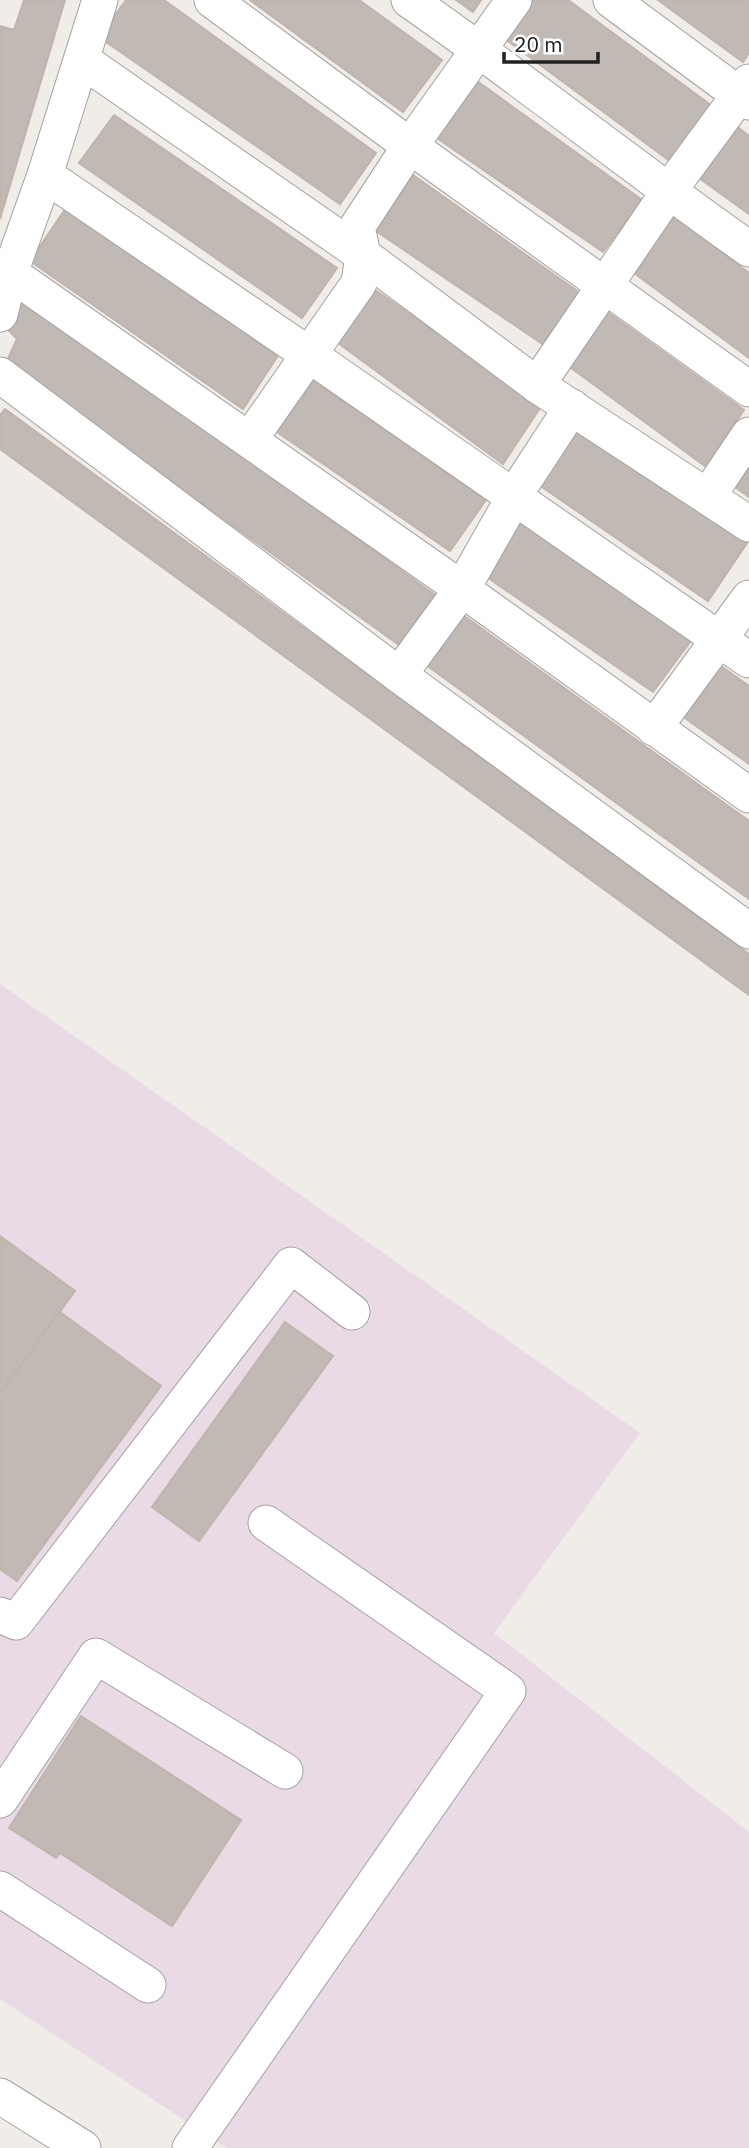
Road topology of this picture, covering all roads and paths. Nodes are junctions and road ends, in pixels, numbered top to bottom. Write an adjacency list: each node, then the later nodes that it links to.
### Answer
1 (100, 0): 7 (street)
2 (212, 0): 9 (street)
3 (409, 0): 6 (street)
4 (514, 0): 6 (street)
5 (611, 0): 8 (street)
6 (480, 49): 9 (street); 11 (street)
7 (82, 60): 10 (street); 13 (street)
8 (746, 93): 11 (street)
9 (410, 146): 13 (street); 15 (street)
10 (46, 176): 14 (street); 17 (street)
11 (669, 192): 12 (street); 15 (street)
12 (749, 249)
13 (363, 255): 17 (street); 19 (street)
14 (10, 273): 16 (street); 23 (street)
15 (605, 287): 19 (street); 20 (street)
16 (0, 314)
17 (308, 354): 23 (street); 25 (street)
18 (0, 375): 31 (street)
19 (537, 385): 21 (street)
20 (749, 389)
21 (572, 407): 24 (street); 25 (street)
22 (749, 435): 24 (street)
23 (250, 439): 27 (street)
24 (708, 496): 26 (street)
25 (515, 497): 27 (street); 29 (street)
26 (749, 524)
27 (462, 589): 31 (street); 32 (street)
28 (749, 598): 29 (street)
29 (719, 639): 30 (street); 32 (street)
30 (749, 660)
31 (400, 675): 34 (street)
32 (654, 728): 33 (street)
33 (749, 795)
34 (749, 931)
35 (352, 1312): 37 (street)
36 (266, 1523): 44 (street)
37 (0, 1615)
38 (285, 1771): 39 (street)
39 (0, 1800)
40 (0, 1889): 41 (street)
41 (148, 1985)
42 (0, 2096): 43 (street)
43 (83, 2148)
44 (190, 2148)

